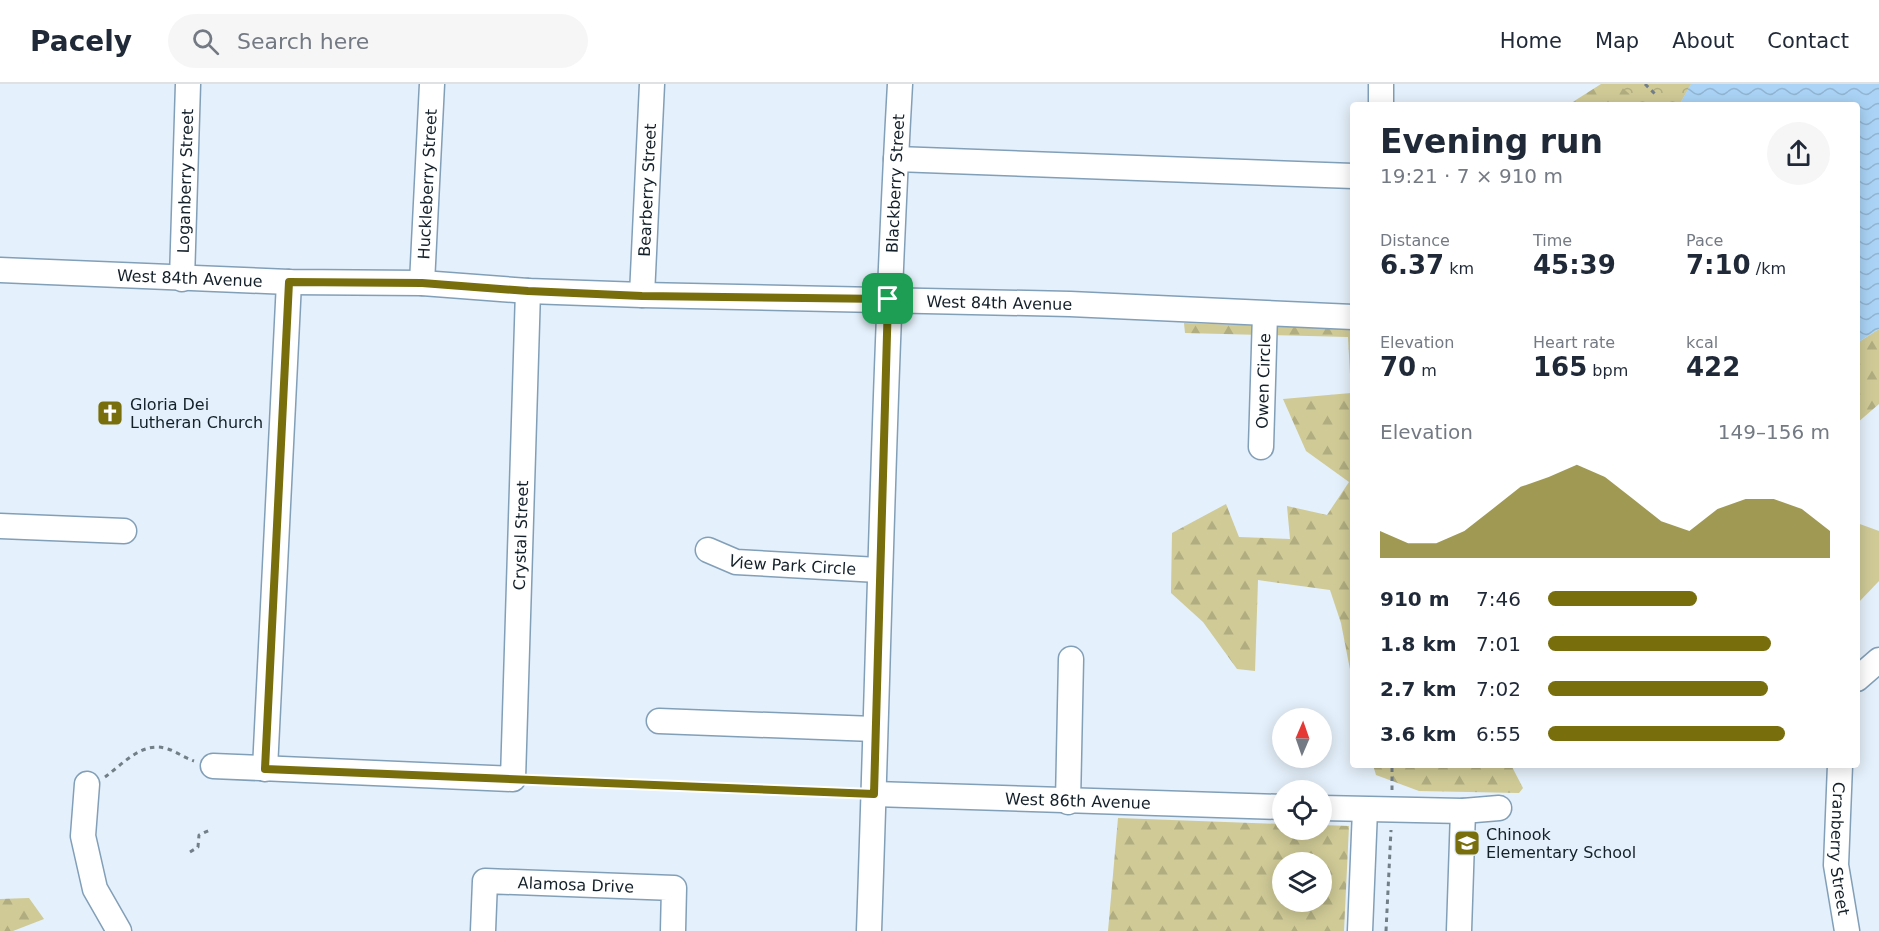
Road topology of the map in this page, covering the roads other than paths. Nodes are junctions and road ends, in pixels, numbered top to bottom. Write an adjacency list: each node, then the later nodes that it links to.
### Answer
1 (188, 84): 10 (street, Loganberry Street)
2 (432, 84): 12 (street, Huckleberry Street)
3 (652, 84): 14 (street, Bearberry Street)
4 (900, 84): 7 (street, Blackberry Street)
5 (1382, 84): 6 (street)
6 (1381, 102)
7 (896, 159): 8 (street); 15 (street, Blackberry Street)
8 (1350, 176)
9 (0, 270): 10 (street, West 84th Avenue)
10 (182, 279): 11 (street, West 84th Avenue)
11 (289, 282): 12 (street, West 84th Avenue); 30 (street)
12 (422, 283): 13 (street, West 84th Avenue)
13 (528, 291): 14 (street, West 84th Avenue); 30 (street, Crystal Street)
14 (642, 296): 15 (street, West 84th Avenue)
15 (888, 299): 16 (street, West 84th Avenue); 22 (street, Blackberry Street)
16 (1265, 314): 17 (street, West 84th Avenue); 18 (street, Owen Circle)
17 (1350, 317)
18 (1261, 447)
19 (0, 526): 20 (street)
20 (124, 531)
21 (708, 550): 22 (street, View Park Circle)
22 (878, 570): 27 (street, Blackberry Street)
23 (1071, 659): 33 (street)
24 (1879, 660): 25 (street)
25 (1860, 676)
26 (659, 721): 27 (street)
27 (874, 729): 32 (street, Blackberry Street)
28 (213, 766): 30 (street)
29 (1840, 768): 45 (street, Cranberry Street)
30 (265, 769)
31 (87, 784): 39 (street)
32 (874, 794): 33 (street, West 86th Avenue); 42 (street, Blackberry Street)
33 (1068, 802): 34 (street, West 86th Avenue)
34 (1272, 807)
35 (1332, 808): 37 (street)
36 (1499, 808): 38 (street)
37 (1365, 810): 38 (street); 43 (street)
38 (1463, 810): 44 (street)
39 (119, 931)
40 (483, 931): 41 (street, Alamosa Drive)
41 (673, 931)
42 (869, 931)
43 (1360, 931)
44 (1459, 931)
45 (1847, 931)

